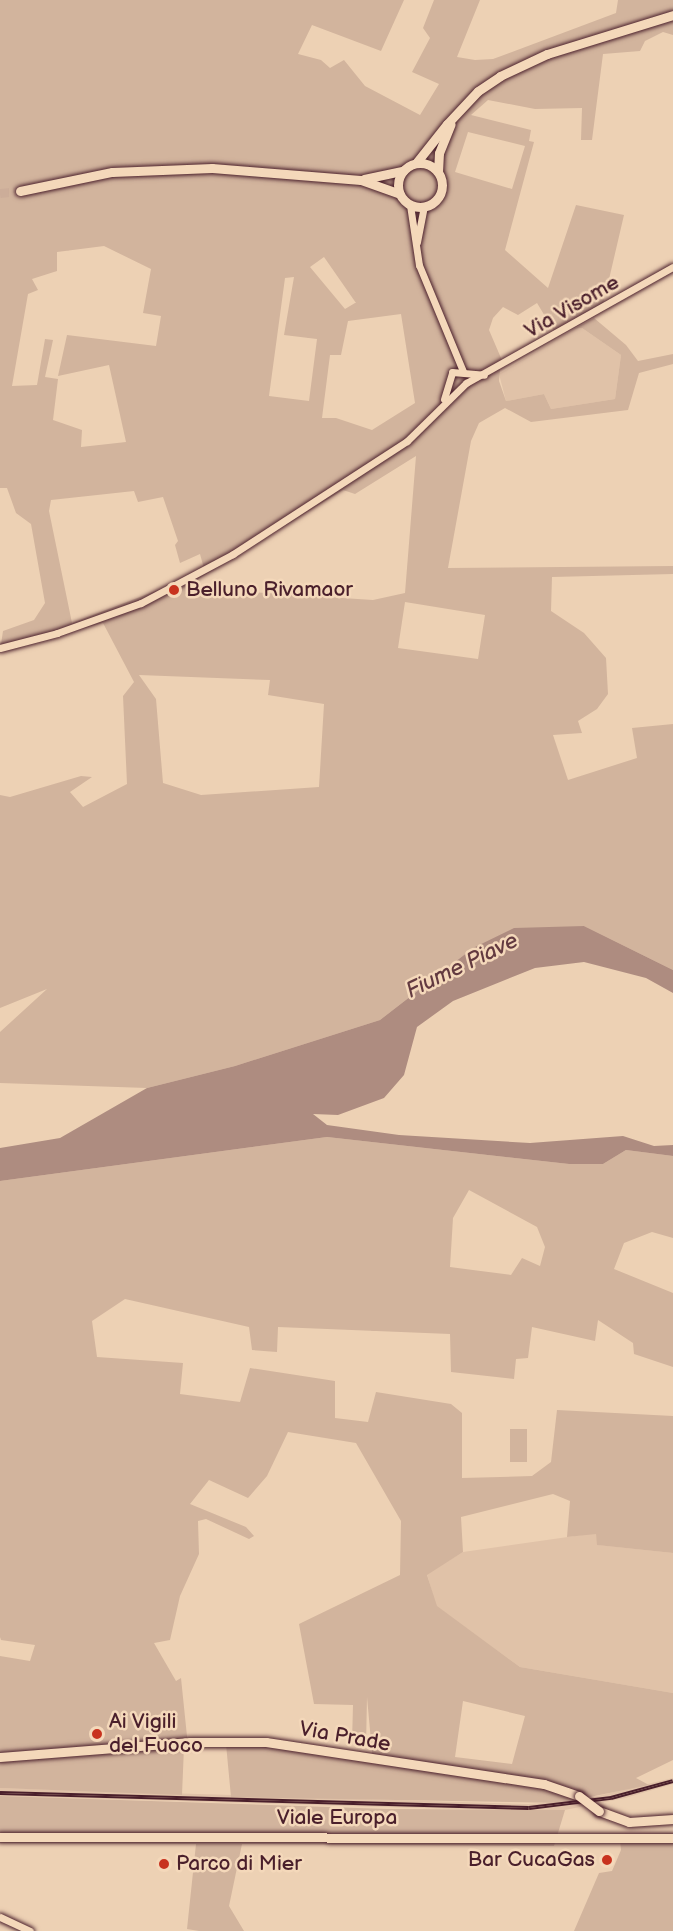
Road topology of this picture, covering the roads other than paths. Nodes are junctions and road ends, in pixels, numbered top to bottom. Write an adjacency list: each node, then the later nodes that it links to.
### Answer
1 (673, 15): 2 (main road)
2 (451, 121): 3 (main road); 5 (main road)
3 (416, 163): 4 (main road); 5 (main road)
4 (403, 171): 6 (main road); 8 (main road)
5 (438, 172): 10 (main road)
6 (361, 180): 7 (main road); 8 (main road)
7 (20, 191)
8 (400, 194): 9 (main road)
9 (410, 205): 10 (main road); 11 (street)
10 (424, 207): 11 (street)
11 (416, 247): 13 (street)
12 (673, 267): 16 (street, Via Visome)
13 (453, 348): 14 (street); 15 (street)
14 (452, 372): 15 (street); 18 (street)
15 (464, 372): 16 (street); 17 (street)
16 (486, 375): 17 (street, Via Visome)
17 (466, 383): 19 (street, Via Visome)
18 (450, 384): 19 (street); 20 (street)
19 (459, 388): 20 (street, Via Visome)
20 (442, 404): 21 (street, Via Visome)
21 (0, 648)
22 (0, 1757): 23 (main road, Via Prade, bridge)
23 (673, 1819)
24 (0, 1836): 25 (main road, Viale Europa)
25 (673, 1839)
26 (0, 1917): 27 (street)
27 (30, 1931)

